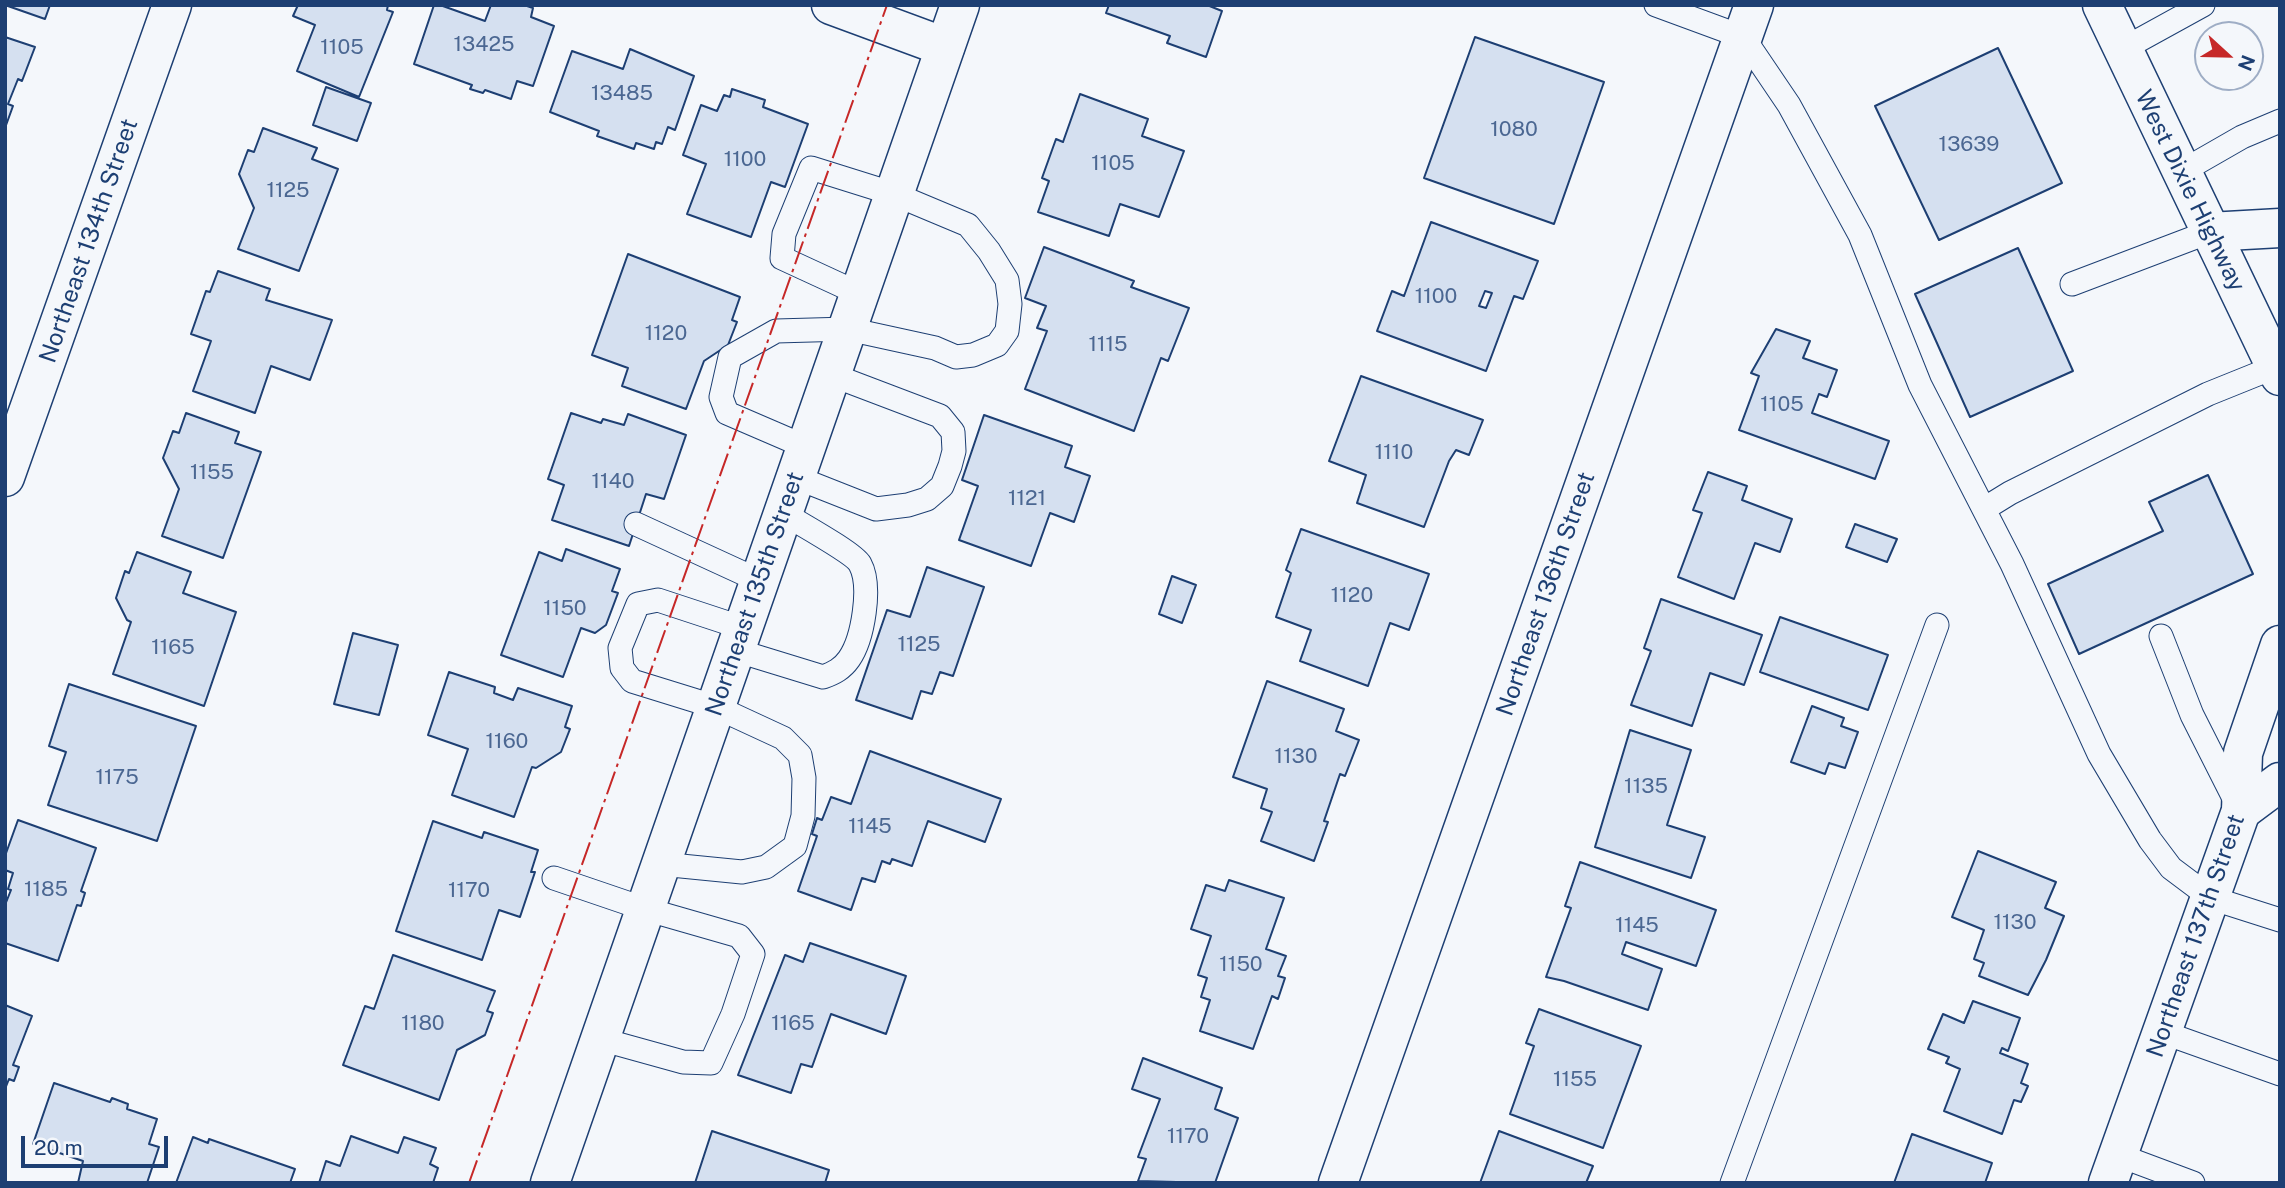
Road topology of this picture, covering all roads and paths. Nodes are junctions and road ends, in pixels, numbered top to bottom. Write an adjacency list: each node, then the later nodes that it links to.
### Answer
1 (172, 5): 20 (street, Northeast 134th Street)
2 (831, 5): 8 (street)
3 (960, 5): 8 (street, Northeast 135th Street)
4 (1656, 5): 7 (lane)
5 (2102, 5): 9 (street, West Dixie Highway)
6 (2203, 5): 9 (lane)
7 (1748, 21): 21 (lane); 42 (street, Northeast 136th Street)
8 (945, 47): 12 (street, Northeast 135th Street)
9 (2123, 49): 11 (street, West Dixie Highway)
10 (2280, 121): 11 (lane)
11 (2181, 172): 14 (street, West Dixie Highway)
12 (894, 194): 16 (street, Northeast 135th Street); 16 (lane); 16 (lane)
13 (2280, 228): 14 (street)
14 (2209, 232): 15 (lane); 17 (street, West Dixie Highway)
15 (2072, 284)
16 (854, 311): 18 (street, Northeast 135th Street); 19 (lane)
17 (2277, 372): 21 (lane)
18 (832, 375): 19 (street, Northeast 135th Street); 19 (lane)
19 (801, 462): 22 (street, Northeast 135th Street)
20 (5, 477)
21 (1984, 509): 34 (lane)
22 (783, 513): 24 (street, Northeast 135th Street); 27 (lane)
23 (636, 524): 24 (lane)
24 (760, 581): 27 (street, Northeast 135th Street)
25 (1937, 625): 43 (lane)
26 (2161, 636): 31 (lane)
27 (739, 639): 29 (street, Northeast 135th Street); 29 (lane)
28 (2280, 645): 31 (street, Northeast 137th Street)
29 (716, 707): 32 (street, Northeast 135th Street); 32 (lane)
30 (2280, 782): 31 (street)
31 (2241, 811): 34 (street, Northeast 137th Street)
32 (662, 864): 35 (street, Northeast 135th Street)
33 (554, 878): 35 (lane)
34 (2211, 898): 36 (lane); 37 (street, Northeast 137th Street)
35 (645, 909): 38 (street, Northeast 135th Street); 38 (lane)
36 (2280, 920)
37 (2162, 1032): 39 (lane); 40 (street, Northeast 137th Street)
38 (600, 1039): 41 (street, Northeast 135th Street)
39 (2280, 1074)
40 (2113, 1169): 44 (lane)
41 (550, 1183)
42 (1338, 1183)
43 (1732, 1183)
44 (2193, 1183)

